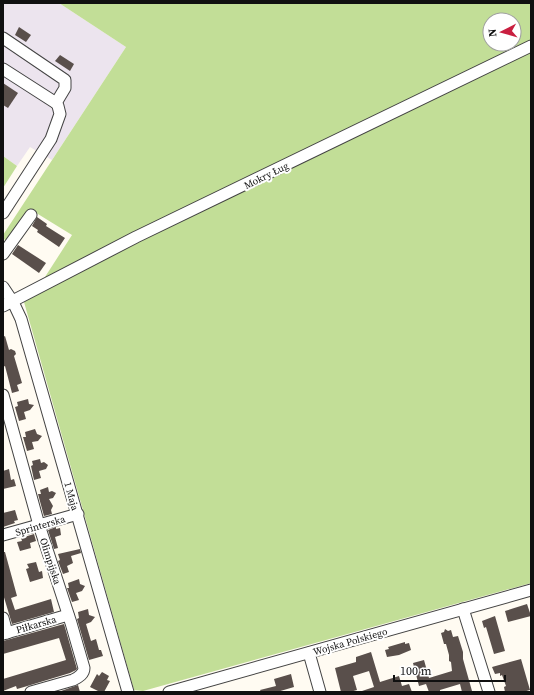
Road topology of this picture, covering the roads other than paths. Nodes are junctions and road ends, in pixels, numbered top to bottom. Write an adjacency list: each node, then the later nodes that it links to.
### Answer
1 (3, 38): 4 (street)
2 (531, 46): 9 (street, Mokry Ług)
3 (3, 69): 4 (street)
4 (56, 103): 5 (street)
5 (3, 213)
6 (31, 215): 7 (street)
7 (3, 254)
8 (3, 287): 9 (street, 1 Maja)
9 (8, 304): 11 (street, 1 Maja)
10 (3, 395): 12 (street, Olimpijska)
11 (78, 514): 12 (street, Sprinterska); 21 (street, 1 Maja)
12 (39, 525): 13 (street, Sprinterska); 16 (street, Olimpijska)
13 (3, 535)
14 (531, 590): 15 (street, Wojska Polskiego)
15 (463, 609): 19 (street, Wojska Polskiego); 24 (street)
16 (68, 615): 18 (street, Piłkarska); 20 (street, Olimpijska)
17 (3, 618): 18 (street)
18 (5, 633)
19 (309, 653): 22 (street, Wojska Polskiego); 23 (street)
20 (31, 692)
21 (128, 692)
22 (169, 692)
23 (320, 692)
24 (489, 692)

